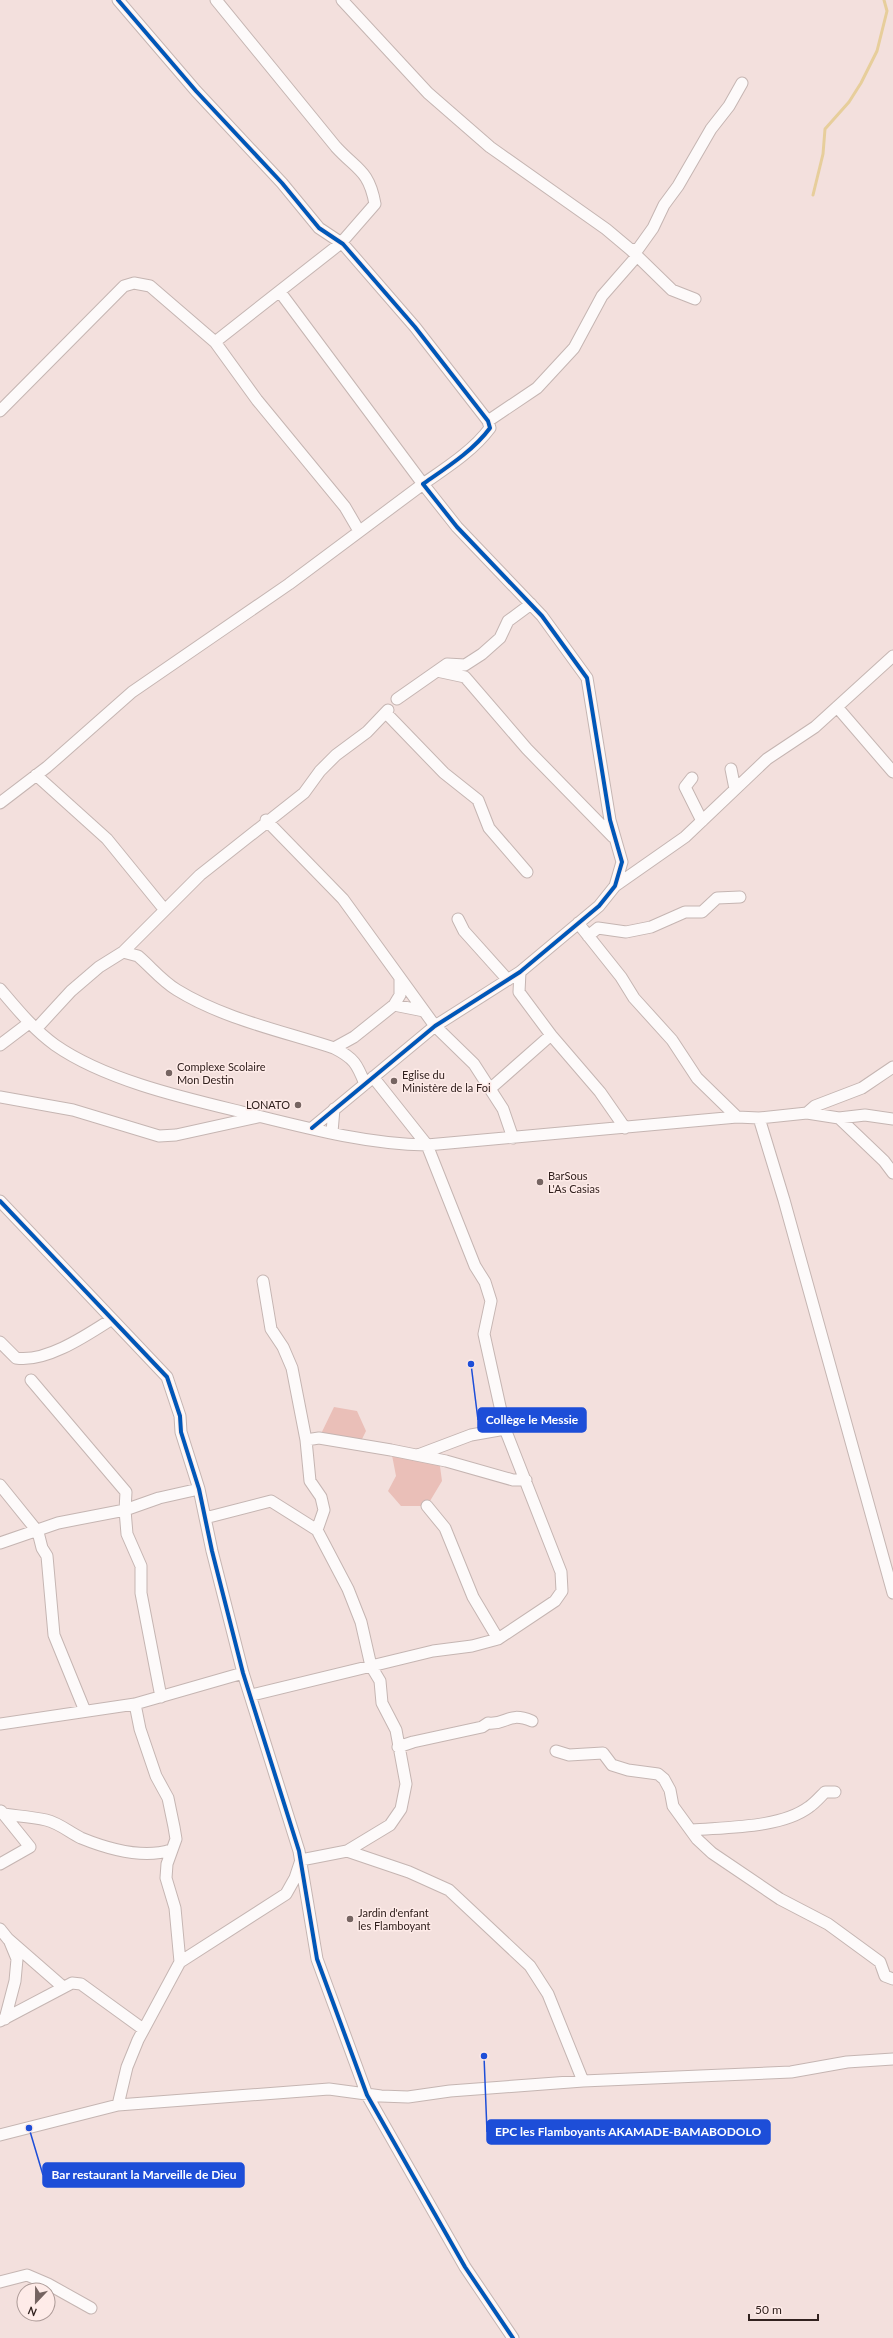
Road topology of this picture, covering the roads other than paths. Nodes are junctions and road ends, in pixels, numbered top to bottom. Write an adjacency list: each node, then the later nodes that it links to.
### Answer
1 (118, 0): 5 (street)
2 (216, 0): 5 (street)
3 (342, 0): 6 (street)
4 (742, 83): 6 (street)
5 (341, 243): 7 (street); 11 (street)
6 (634, 253): 8 (street); 11 (street)
7 (280, 292): 9 (street); 12 (street)
8 (695, 298)
9 (215, 342): 10 (street); 13 (street)
10 (0, 411)
11 (488, 420): 12 (street)
12 (423, 484): 13 (street); 14 (street)
13 (359, 531): 21 (street)
14 (531, 604): 16 (street); 27 (street)
15 (893, 656): 18 (street)
16 (437, 671): 17 (street); 27 (street)
17 (397, 699)
18 (837, 707): 20 (street); 23 (street)
19 (731, 769): 23 (street)
20 (893, 772)
21 (36, 775): 24 (street); 31 (street)
22 (692, 778): 26 (street)
23 (735, 789): 26 (street)
24 (0, 803)
25 (266, 820): 28 (street); 31 (street); 37 (street)
26 (702, 821): 29 (street)
27 (614, 838): 29 (street)
28 (527, 872)
29 (615, 886): 33 (street)
30 (740, 897): 34 (street)
31 (164, 909): 35 (street)
32 (458, 919): 38 (street)
33 (578, 923): 34 (street); 36 (street)
34 (588, 936): 55 (street)
35 (123, 952): 43 (street); 47 (street)
36 (520, 972): 38 (street); 40 (street)
37 (400, 979): 41 (street); 42 (street)
38 (504, 982): 40 (street); 44 (street)
39 (0, 989): 43 (street)
40 (519, 992): 45 (street)
41 (394, 1005): 42 (street); 47 (street)
42 (424, 1011): 44 (street)
43 (33, 1026): 46 (street); 54 (street)
44 (435, 1026): 49 (street); 50 (street)
45 (551, 1035): 50 (street); 60 (street)
46 (0, 1045)
47 (334, 1048): 49 (street)
48 (893, 1067): 53 (street)
49 (369, 1081): 52 (street); 63 (street)
50 (491, 1088): 62 (street)
51 (0, 1096): 54 (street)
52 (334, 1109): 59 (street); 61 (street)
53 (807, 1113): 56 (street); 57 (street)
54 (261, 1117): 59 (street)
55 (737, 1117): 56 (street); 60 (street)
56 (759, 1118): 82 (street)
57 (839, 1118): 58 (street); 64 (street)
58 (893, 1119)
59 (312, 1128): 61 (street)
60 (625, 1128): 62 (street)
61 (332, 1132): 63 (street)
62 (513, 1138): 63 (street)
63 (427, 1145): 70 (street)
64 (893, 1173)
65 (0, 1201): 67 (street)
66 (263, 1281): 71 (street)
67 (112, 1320): 68 (street); 75 (street)
68 (0, 1342)
69 (31, 1380): 77 (street)
70 (505, 1429): 72 (street); 73 (street)
71 (306, 1440): 72 (street); 79 (street)
72 (417, 1455): 73 (street)
73 (526, 1480): 83 (street)
74 (0, 1485): 80 (street)
75 (199, 1489): 77 (street); 78 (street)
76 (428, 1506): 83 (street)
77 (125, 1510): 80 (street); 87 (street)
78 (205, 1518): 79 (street); 85 (street)
79 (317, 1530): 84 (street)
80 (38, 1532): 81 (street); 89 (street)
81 (0, 1543)
82 (893, 1593)
83 (498, 1639): 84 (street)
84 (371, 1666): 86 (street); 92 (street)
85 (244, 1673): 86 (street); 87 (street)
86 (252, 1695): 99 (street)
87 (160, 1698): 88 (street)
88 (135, 1704): 89 (street); 97 (street)
89 (85, 1711): 91 (street)
90 (532, 1721): 92 (street)
91 (0, 1724)
92 (398, 1747): 98 (street)
93 (556, 1751): 96 (street)
94 (835, 1792): 96 (street)
95 (1, 1813): 97 (street); 100 (street)
96 (692, 1830): 104 (street)
97 (171, 1850): 103 (street)
98 (347, 1851): 99 (street); 109 (street)
99 (301, 1860): 103 (street); 110 (street)
100 (0, 1864)
101 (0, 1929): 102 (street)
102 (8, 1939): 105 (street); 106 (street)
103 (180, 1962): 107 (street)
104 (893, 1979)
105 (63, 1987): 106 (street); 107 (street)
106 (2, 2020)
107 (143, 2029): 111 (street)
108 (893, 2059): 109 (street)
109 (583, 2081): 110 (street)
110 (367, 2095): 111 (street); 115 (street)
111 (118, 2105): 112 (street)
112 (0, 2135)
113 (0, 2282): 114 (street)
114 (91, 2308)
115 (504, 2326): 116 (street); 117 (street)
116 (500, 2338)
117 (513, 2338)

